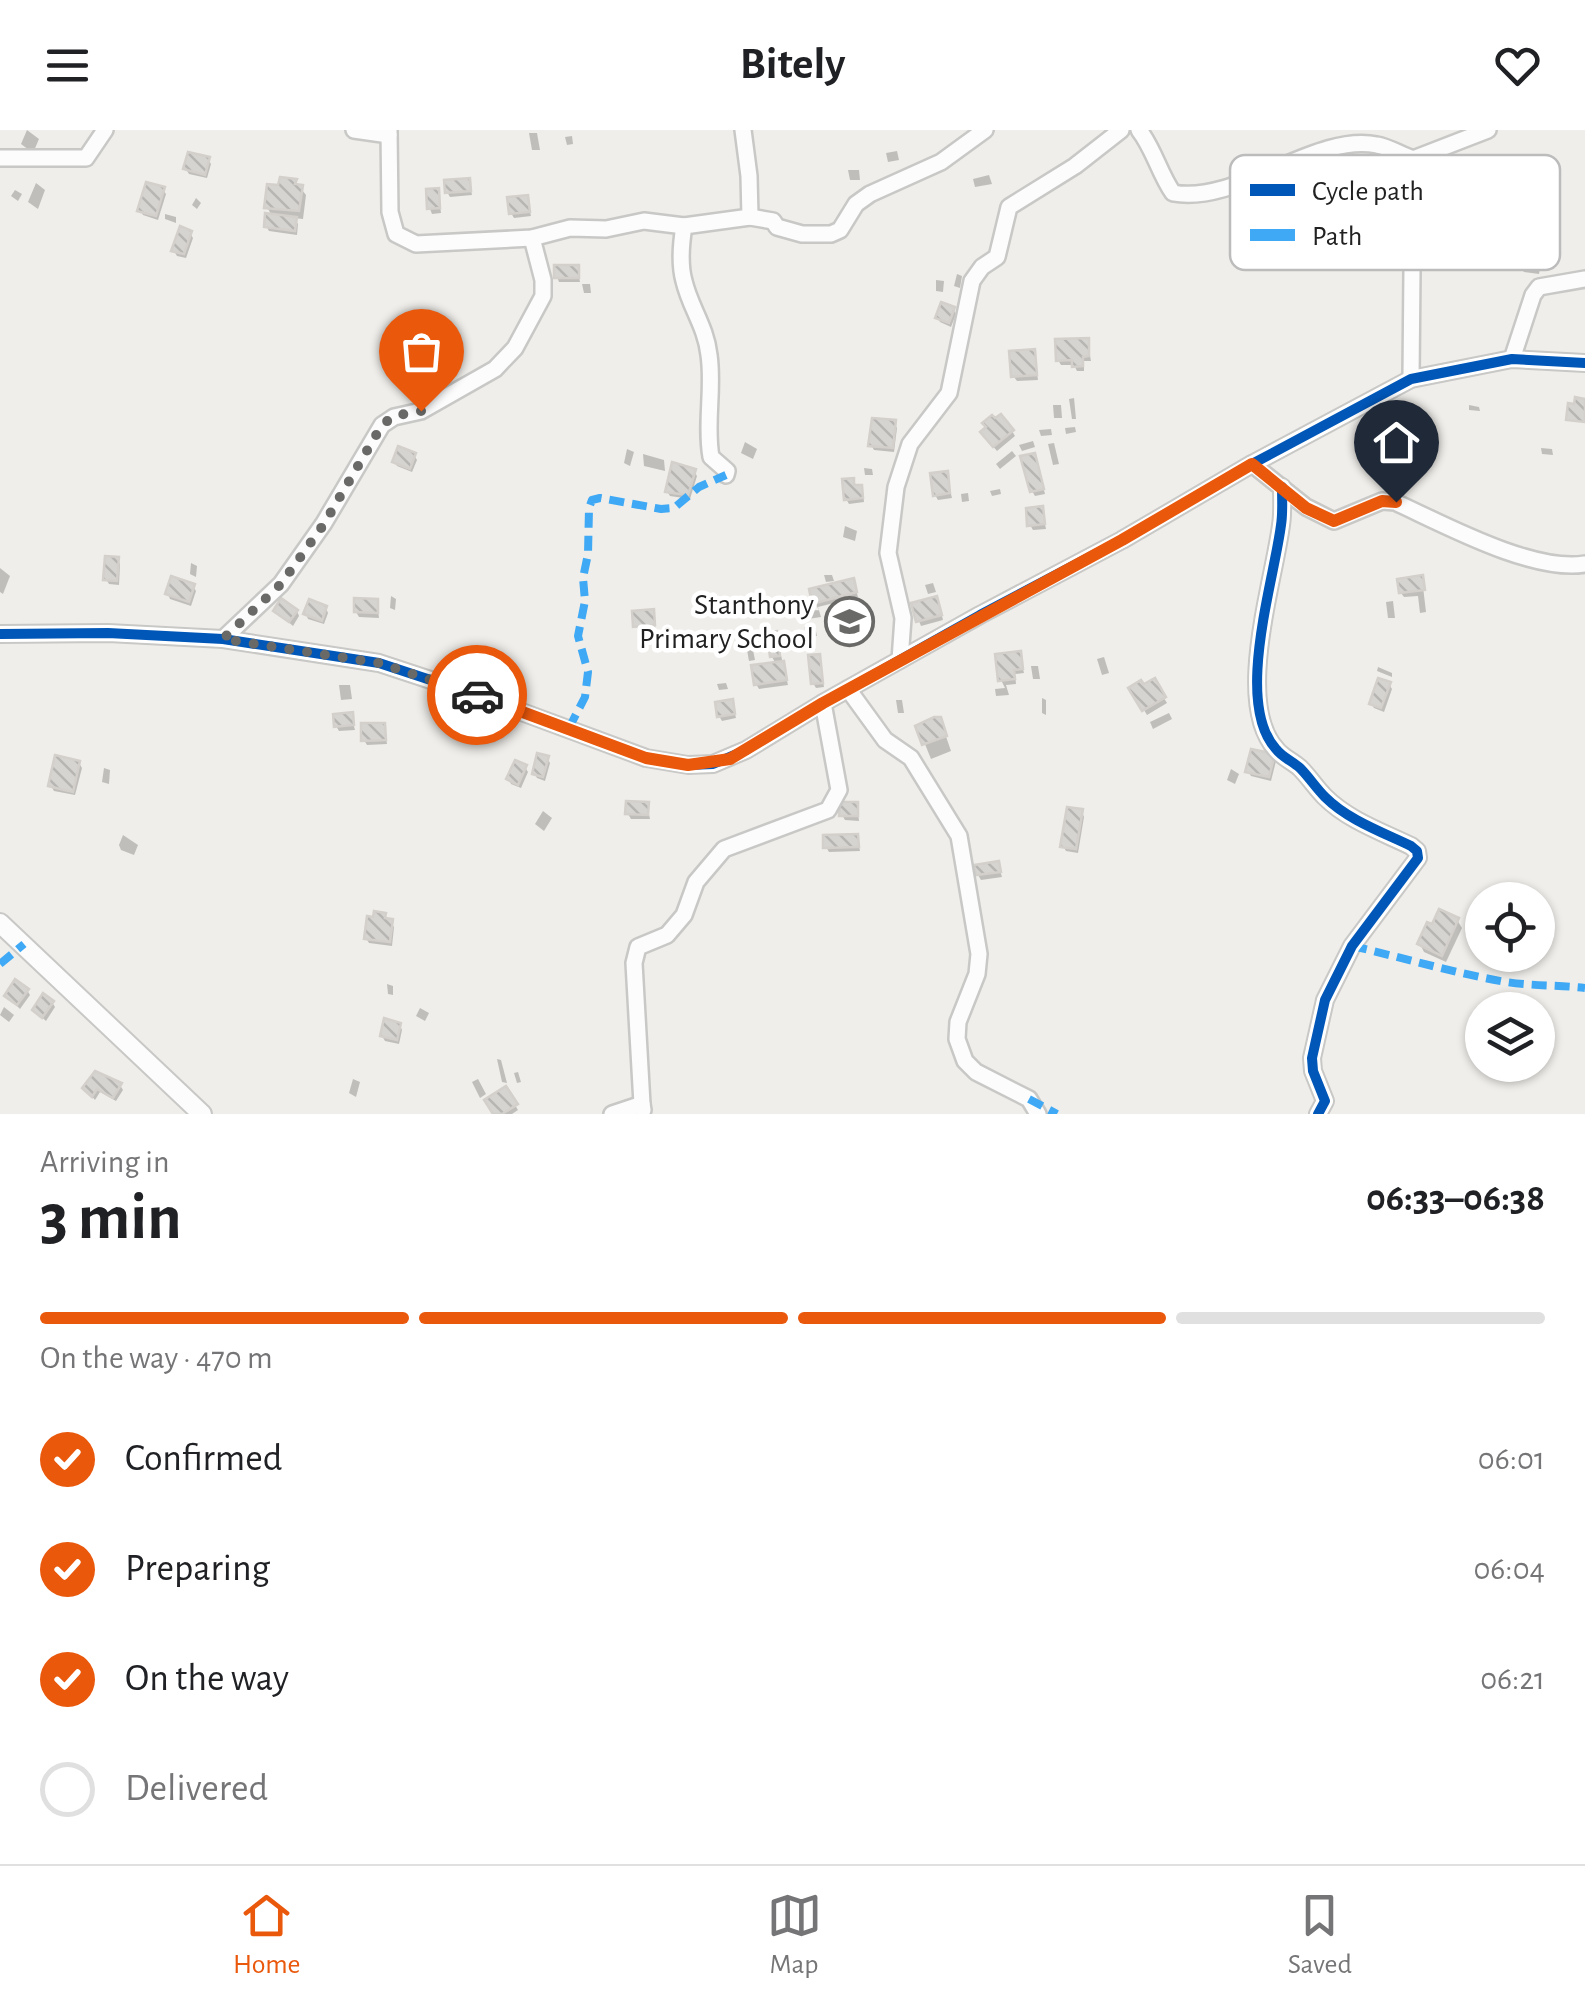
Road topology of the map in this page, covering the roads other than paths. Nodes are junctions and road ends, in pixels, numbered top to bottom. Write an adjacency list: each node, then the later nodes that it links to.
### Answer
1 (105, 130): 14 (street)
2 (354, 130): 9 (street)
3 (743, 130): 16 (street)
4 (985, 130): 16 (street)
5 (1093, 130): 10 (street)
6 (1121, 130): 10 (street)
7 (1139, 130): 15 (street)
8 (1488, 130): 13 (street)
9 (389, 132): 18 (street)
10 (1106, 144): 30 (street)
11 (1311, 155): 12 (street)
12 (1403, 155)
13 (1423, 155)
14 (0, 158)
15 (1230, 187)
16 (750, 217): 17 (street)
17 (684, 226): 18 (street); 25 (street)
18 (532, 238): 29 (street)
19 (1412, 270): 23 (street)
20 (1585, 279): 21 (street)
21 (1512, 359): 22 (street); 23 (street)
22 (1585, 364)
23 (1411, 379): 24 (street)
24 (1252, 464): 26 (street); 30 (street)
25 (726, 475)
26 (1282, 487): 27 (street); 38 (street)
27 (1585, 564)
28 (0, 634): 29 (street)
29 (223, 639): 32 (street)
30 (900, 660): 31 (street)
31 (848, 689): 32 (street); 37 (street)
32 (823, 703): 34 (street)
33 (0, 923): 35 (street)
34 (643, 1109): 36 (street)
35 (202, 1114)
36 (612, 1114)
37 (1038, 1114)
38 (1318, 1114)

